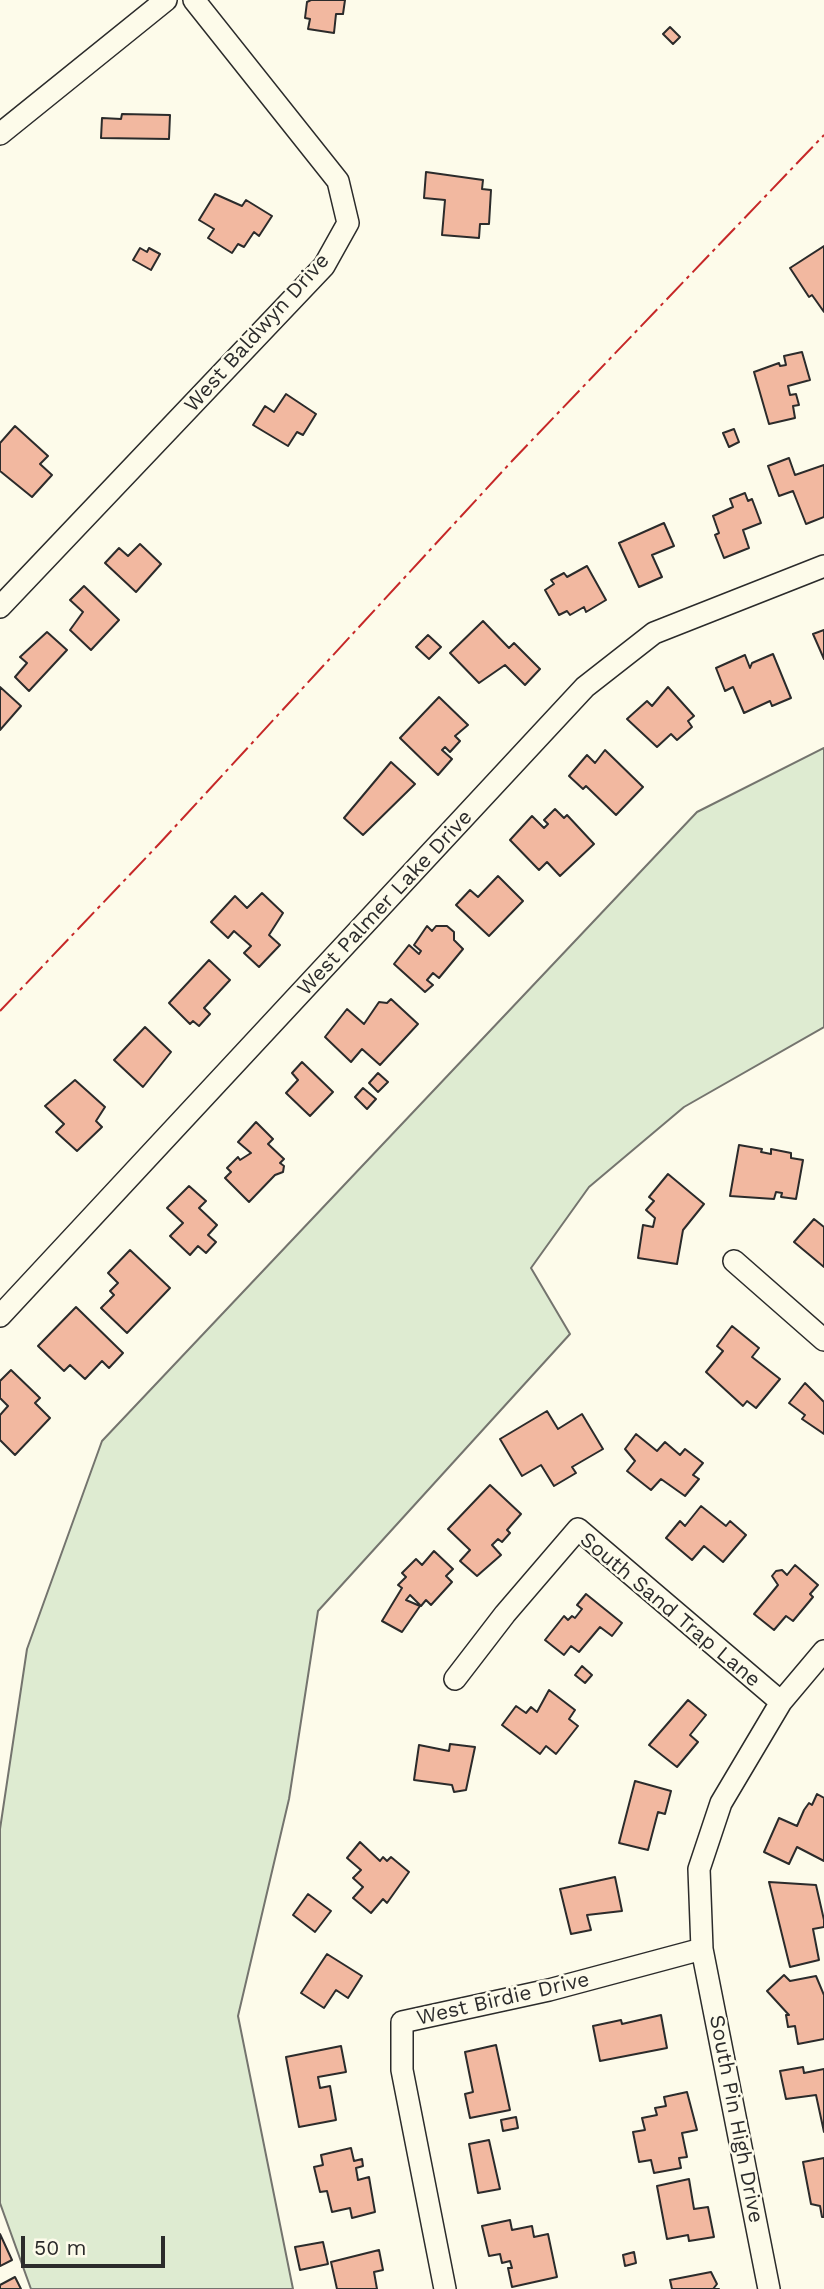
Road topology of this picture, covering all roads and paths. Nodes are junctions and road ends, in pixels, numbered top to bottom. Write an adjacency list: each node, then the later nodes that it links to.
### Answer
1 (166, 0): 3 (street)
2 (194, 0): 5 (street, West Baldwyn Drive)
3 (0, 134)
4 (824, 566): 7 (street, West Palmer Lake Drive)
5 (0, 607)
6 (734, 1261): 8 (street)
7 (0, 1316)
8 (824, 1339)
9 (824, 1651): 11 (street, South Pin High Drive)
10 (455, 1679): 11 (street, South Sand Trap Lane)
11 (781, 1702): 12 (street, South Pin High Drive)
12 (702, 1949): 13 (street, West Birdie Drive); 14 (street, South Pin High Drive)
13 (446, 2289)
14 (769, 2289)

